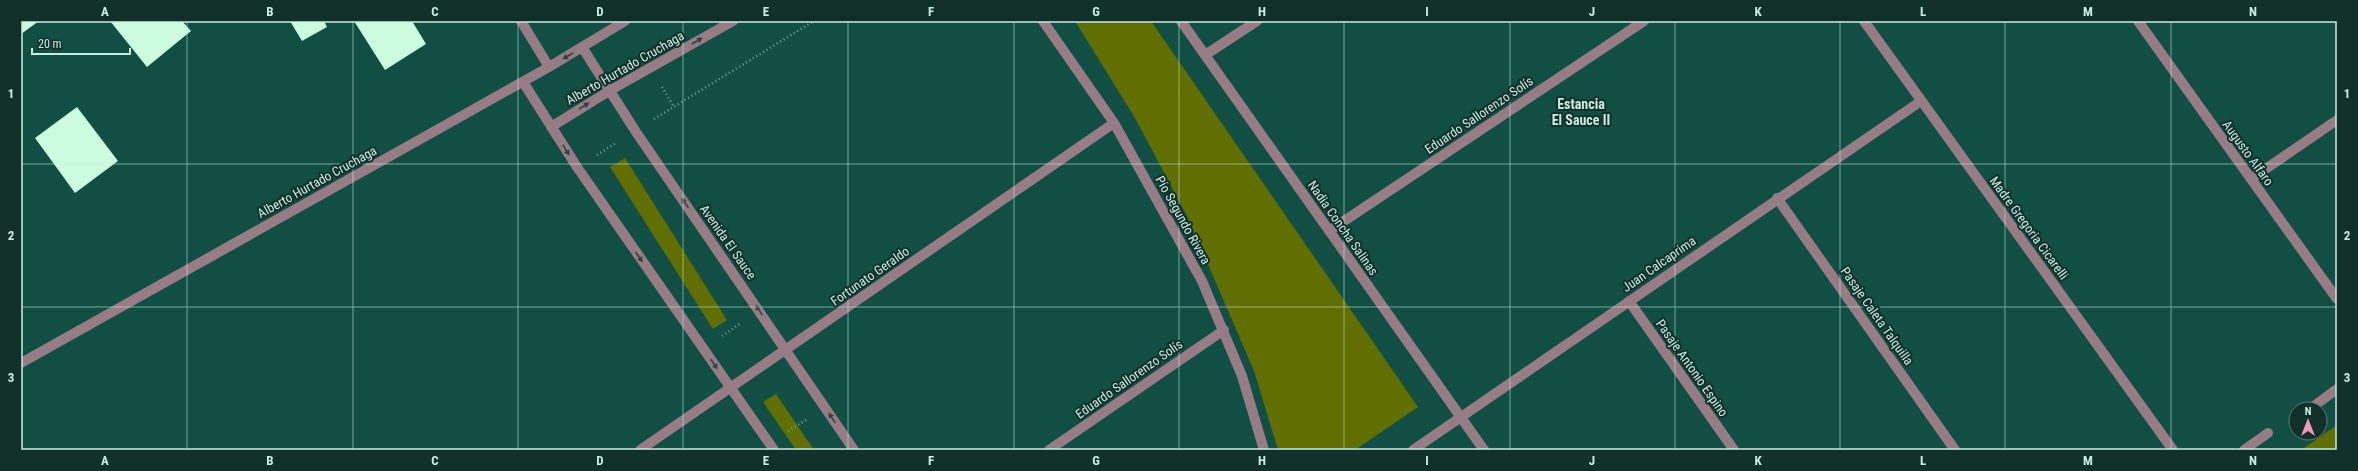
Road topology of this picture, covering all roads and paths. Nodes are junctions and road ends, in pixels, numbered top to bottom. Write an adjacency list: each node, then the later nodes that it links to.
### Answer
1 (521, 21): 13 (street)
2 (625, 21): 11 (street, Alberto Hurtado Cruchaga)
3 (733, 21): 15 (street, Alberto Hurtado Cruchaga, one-way to 3)
4 (814, 21): 20 (path)
5 (1043, 21): 18 (street, Pío Segundo Rivera)
6 (1182, 21): 12 (street, Nadia Concha Salinas)
7 (1257, 21): 12 (street)
8 (1644, 21): 24 (street, Eduardo Sallorenzo Solís)
9 (1864, 21): 16 (street, Madre Gregoria Cicarelli)
10 (2138, 21): 22 (street, Augusto Alfaro)
11 (582, 47): 13 (street, Alberto Hurtado Cruchaga, one-way to 13); 15 (street, Avenida El Sauce)
12 (1205, 55): 24 (street, Nadia Concha Salinas)
13 (549, 67): 14 (street, Alberto Hurtado Cruchaga)
14 (523, 82): 19 (street); 31 (street, Alberto Hurtado Cruchaga)
15 (610, 91): 19 (street, Alberto Hurtado Cruchaga, one-way to 15); 20 (street, Avenida El Sauce)
16 (1921, 101): 23 (street, Juan Calcaprima); 47 (street, Madre Gregoria Cicarelli)
17 (2337, 120): 22 (street)
18 (1114, 123): 28 (street, Pío Segundo Rivera); 30 (street, Fortunato Geraldo)
19 (551, 127): 21 (street, one-way to 21)
20 (636, 132): 21 (path); 27 (street, Avenida El Sauce, one-way to 20)
21 (577, 167): 29 (street, one-way to 29)
22 (2251, 180): 25 (street, Augusto Alfaro)
23 (1777, 198): 26 (street, Juan Calcaprima); 46 (street, Pasaje Caleta Talquilla)
24 (1329, 231): 36 (street, Nadia Concha Salinas)
25 (2337, 299)
26 (1629, 301): 36 (street, Juan Calcaprima); 45 (street, Pasaje Antonio Espino)
27 (760, 311): 29 (path); 30 (street, Avenida El Sauce)
28 (1224, 330): 41 (street, Eduardo Sallorenzo Solís); 42 (street, Pío Segundo Rivera)
29 (703, 349): 32 (street, one-way to 32)
30 (786, 350): 32 (street, Fortunato Geraldo); 35 (street, Avenida El Sauce)
31 (21, 363)
32 (730, 388): 38 (street); 39 (street, Fortunato Geraldo)
33 (2337, 389): 34 (street)
34 (2321, 401)
35 (825, 407): 38 (path); 40 (street, Avenida El Sauce, one-way to 35)
36 (1461, 416): 43 (street, Juan Calcaprima); 44 (street, Nadia Concha Salinas)
37 (2268, 434): 48 (street)
38 (771, 446)
39 (640, 450)
40 (854, 450)
41 (1049, 450)
42 (1264, 450)
43 (1413, 450)
44 (1484, 450)
45 (1734, 450)
46 (1955, 450)
47 (2172, 450)
48 (2244, 450)

